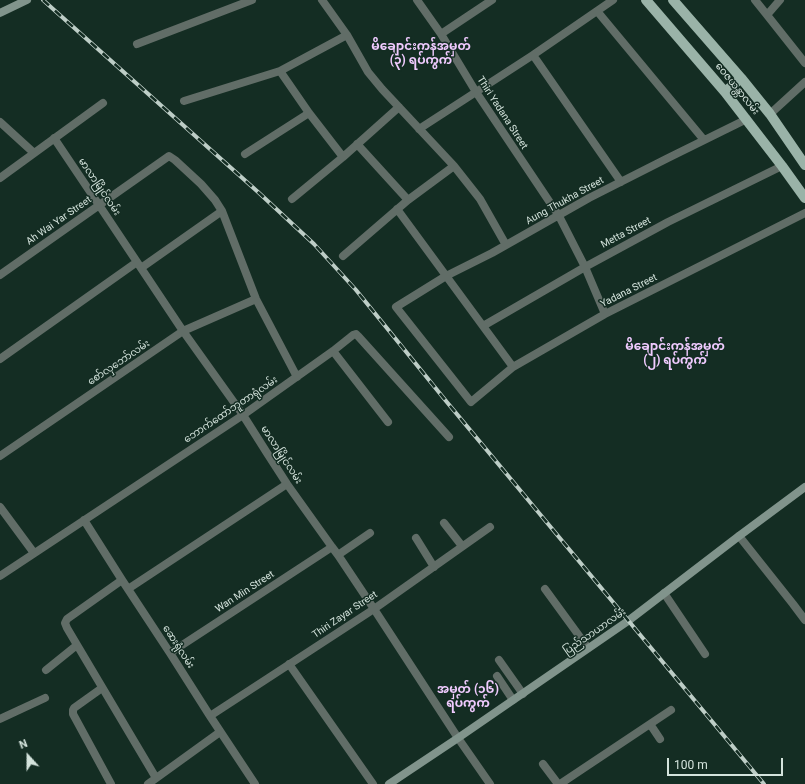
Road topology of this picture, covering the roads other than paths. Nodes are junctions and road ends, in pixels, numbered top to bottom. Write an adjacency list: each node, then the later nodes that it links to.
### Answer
1 (27, 0): 12 (street)
2 (252, 0): 16 (street)
3 (322, 0): 15 (street)
4 (417, 0): 14 (street, Thiri Yadana Street)
5 (492, 0): 14 (street)
6 (613, 0): 11 (street)
7 (646, 0): 23 (main road, ဝေဇယန္တာလမ်း)
8 (673, 0): 20 (main road, ဝေဇယန္တာလမ်း)
9 (754, 0): 13 (street)
10 (780, 0): 13 (street)
11 (597, 11): 17 (street); 33 (street)
12 (0, 13)
13 (767, 15): 18 (street)
14 (441, 34): 22 (street, Thiri Yadana Street)
15 (347, 35): 19 (street); 26 (street)
16 (137, 44)
17 (533, 55): 22 (street); 42 (street)
18 (805, 64)
19 (280, 71): 24 (street); 27 (street)
20 (741, 78): 23 (main road); 28 (main road, ဝေဇယန္တာလမ်း)
21 (805, 82): 28 (street)
22 (476, 92): 31 (street); 50 (street, Thiri Yadana Street)
23 (725, 92): 29 (main road, ဝေဇယန္တာလမ်း)
24 (184, 101)
25 (103, 103): 32 (street)
26 (399, 107): 31 (street); 34 (street)
27 (309, 113): 36 (street); 37 (street)
28 (770, 114): 38 (main road, ဝေဇယန္တာလမ်း)
29 (747, 119): 33 (street, Aung Thukha Street); 40 (main road, ဝေဇယန္တာလမ်း)
30 (0, 122): 35 (street)
31 (419, 129): 39 (street)
32 (54, 138): 35 (street); 46 (street, မာလာမြိုင်လမ်း)
33 (704, 140): 42 (street, Aung Thukha Street)
34 (357, 144): 37 (street); 45 (street)
35 (34, 153): 41 (street)
36 (245, 154)
37 (344, 157): 44 (street)
38 (805, 165)
39 (454, 166): 45 (street); 51 (street)
40 (782, 166): 43 (main road, ဝေဇယန္တာလမ်း); 54 (street, Metta Street)
41 (0, 178)
42 (621, 182): 50 (street, Aung Thukha Street)
43 (805, 198)
44 (292, 199)
45 (408, 200): 47 (street)
46 (98, 206): 48 (street, Ah Wai Yar Street); 53 (street, မာလာမြိုင်လမ်း); 55 (street, Ah Wai Yar Street)
47 (397, 209): 52 (street); 56 (street)
48 (222, 212): 53 (street); 57 (street)
49 (805, 213): 58 (street, Yadana Street)
50 (559, 216): 51 (street, Aung Thukha Street); 54 (street, Thiri Yadana Street)
51 (506, 245): 56 (street, Aung Thukha Street)
52 (343, 256)
53 (139, 265): 60 (street, မာလာမြိုင်လမ်း); 62 (street)
54 (585, 267): 58 (street, Thiri Yadana Street); 59 (street, Metta Street)
55 (0, 275)
56 (446, 276): 59 (street); 65 (street, Aung Thukha Street)
57 (256, 299): 60 (street, စော်လှဘော်လမ်း); 64 (street)
58 (605, 314): 63 (street, Yadana Street)
59 (483, 326): 63 (street)
60 (183, 331): 66 (street, မာလာမြိုင်လမ်း); 69 (street, စော်လှဘော်လမ်း)
61 (332, 351): 64 (street, ဘောက်ထော်ဘူတာရုံလမ်း); 67 (street); 68 (street, ဘောက်ထော်ဘူတာရုံလမ်း)
62 (0, 358)
63 (513, 367): 65 (street, Yadana Street)
64 (297, 377): 66 (street, ဘောက်ထော်ဘူတာရုံလမ်း)
65 (471, 402)
66 (244, 415): 70 (street, မာလာမြိုင်လမ်း); 73 (street, ဘောက်ထော်ဘူတာရုံလမ်း)
67 (388, 422)
68 (449, 437)
69 (0, 456)
70 (287, 484): 80 (street, မာလာမြိုင်လမ်း); 86 (street)
71 (805, 486): 77 (street, ပြည်သာယာလမ်း)
72 (0, 507): 81 (street)
73 (84, 520): 81 (street, ဘောက်ထော်ဘူတာရုံလမ်း); 85 (street, ဆေးရုံလမ်း)
74 (444, 523): 79 (street)
75 (490, 527): 79 (street, Thiri Zayar Street)
76 (370, 533): 82 (street)
77 (738, 536): 88 (street, ပြည်သာယာလမ်း); 90 (street)
78 (416, 538): 83 (street)
79 (462, 546): 83 (street, Thiri Zayar Street)
80 (332, 547): 82 (street, မာလာမြိုင်လမ်း); 93 (street, Wan Min Street)
81 (34, 553): 84 (street, ဘောက်ထော်ဘူတာရုံလမ်း)
82 (338, 555): 89 (street, မာလာမြိုင်လမ်း)
83 (434, 566): 89 (street, Thiri Zayar Street)
84 (0, 576)
85 (122, 580): 86 (street, ဆေးရုံလမ်း); 91 (street)
86 (128, 589): 93 (street, ဆေးရုံလမ်း)
87 (545, 589): 92 (street)
88 (664, 593): 92 (street, ပြည်သာယာလမ်း); 94 (street)
89 (374, 609): 96 (street, Thiri Zayar Street); 108 (street, မာလာမြိုင်လမ်း)
90 (805, 620)
91 (77, 645): 97 (street); 99 (street)
92 (588, 648): 100 (street, ပြည်သာယာလမ်း)
93 (170, 653): 104 (street, ဆေးရုံလမ်း)
94 (705, 654)
95 (500, 660): 100 (street)
96 (289, 664): 104 (street, Thiri Zayar Street); 115 (street)
97 (46, 670)
98 (497, 676): 102 (street)
99 (102, 688): 111 (street); 112 (street)
100 (522, 694): 102 (street, ပြည်သာယာလမ်း)
101 (45, 698): 105 (street)
102 (513, 700): 108 (street, ပြည်သာယာလမ်း)
103 (671, 710): 106 (street)
104 (210, 716): 107 (street, ဆေးရုံလမ်း)
105 (0, 719)
106 (650, 724): 109 (street); 118 (street)
107 (220, 732): 111 (street); 114 (street, ဆေးရုံလမ်း)
108 (458, 738): 116 (street, ပြည်သာယာလမ်း); 117 (street, မာလာမြိုင်လမ်း)
109 (660, 739)
110 (543, 764): 118 (street)
111 (156, 778): 113 (street)
112 (111, 784)
113 (148, 784)
114 (255, 784)
115 (373, 784)
116 (389, 784)
117 (490, 784)
118 (559, 784)

